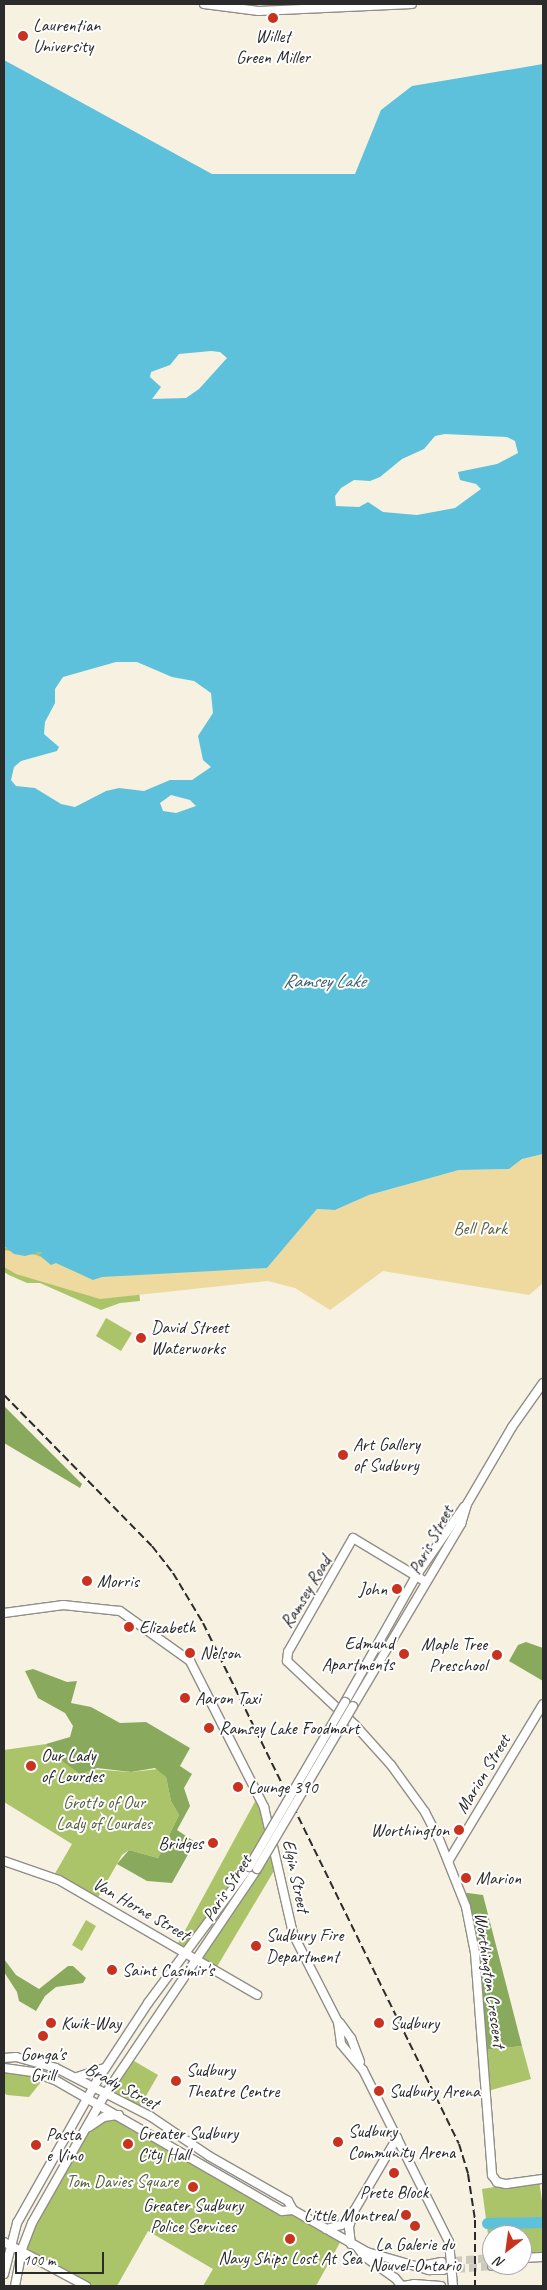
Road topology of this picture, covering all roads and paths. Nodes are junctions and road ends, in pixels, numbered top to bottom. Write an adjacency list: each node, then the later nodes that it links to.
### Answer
1 (204, 4): 2 (main road)
2 (412, 4)
3 (543, 1383): 4 (main road, Paris Street)
4 (467, 1504): 5 (main road, Paris Street); 6 (main road, Paris Street)
5 (416, 1576): 6 (main road); 8 (main road, Ramsey Road); 12 (main road, Paris Street, bridge)
6 (426, 1582): 12 (main road, Paris Street, bridge)
7 (4, 1613): 16 (main road, Elgin Street)
8 (287, 1661): 10 (main road, Worthington Crescent)
9 (543, 1704): 10 (main road, Marion Street)
10 (449, 1860): 29 (main road, Worthington Crescent)
11 (4, 1861): 13 (main road, Van Horne Street)
12 (253, 1868): 13 (main road, Paris Street); 14 (main road, Paris Street)
13 (186, 1952): 14 (main road, Van Horne Street); 18 (main road, Paris Street)
14 (198, 1959): 15 (main road, Van Horne Street); 23 (main road, Paris Street)
15 (257, 1995)
16 (338, 2022): 20 (main road); 20 (main road, Elgin Street)
17 (4, 2058): 21 (main road, Brady Street)
18 (105, 2067): 21 (main road); 22 (main road, Paris Street)
19 (4, 2068): 24 (main road, Brady Street)
20 (363, 2070): 28 (main road, Elgin Street)
21 (75, 2077): 22 (main road, Brady Street)
22 (94, 2086): 23 (main road, Brady Street); 24 (main road, Paris Street)
23 (106, 2093): 25 (main road, Paris Street); 30 (main road, Brady Street)
24 (87, 2097): 25 (main road, Brady Street); 33 (main road, Paris Street)
25 (100, 2104): 26 (main road, Brady Street); 27 (main road, Paris Street)
26 (121, 2115): 27 (main road); 30 (main road, Brady Street)
27 (86, 2130): 35 (main road, Paris Street)
28 (397, 2138): 31 (main road); 42 (main road, Elgin Street)
29 (543, 2179)
30 (293, 2210): 32 (main road, Brady Street)
31 (354, 2211): 32 (main road); 34 (main road)
32 (326, 2229): 34 (main road, Brady Street)
33 (7, 2243): 35 (main road); 37 (main road, Paris Street)
34 (354, 2245): 36 (main road, Brady Street); 40 (main road)
35 (22, 2249): 38 (main road, Paris Street); 39 (main road)
36 (443, 2266)
37 (4, 2274)
38 (15, 2286)
39 (86, 2286)
40 (403, 2286): 41 (main road)
41 (441, 2286)
42 (453, 2286)

